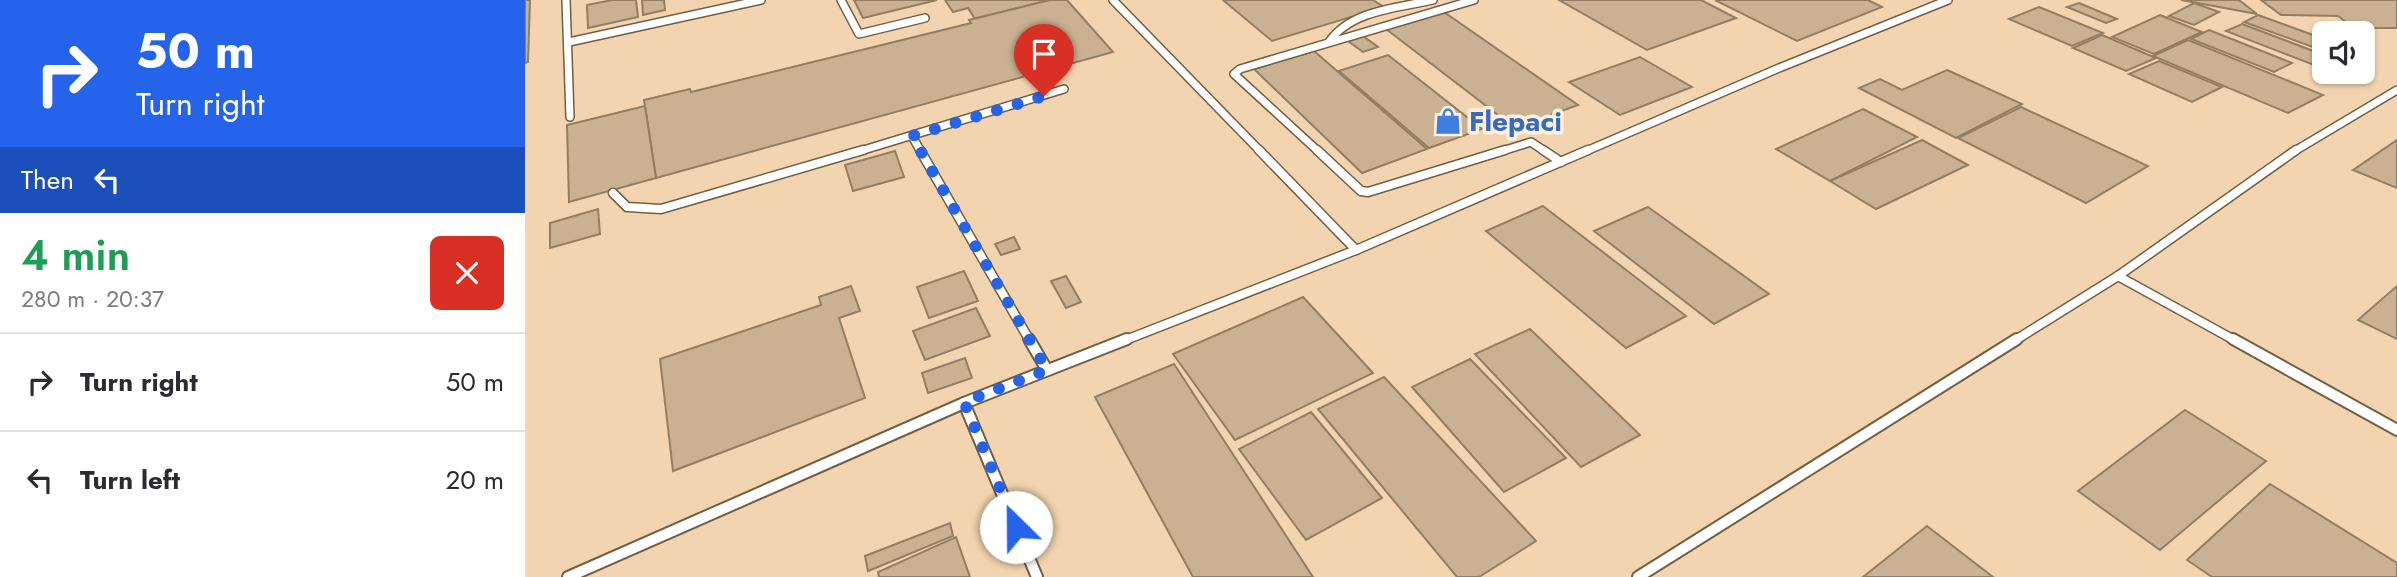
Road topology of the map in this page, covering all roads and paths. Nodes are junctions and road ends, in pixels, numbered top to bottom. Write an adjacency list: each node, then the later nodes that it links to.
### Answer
1 (566, 0): 9 (lane)
2 (761, 0): 9 (lane)
3 (841, 0): 8 (lane)
4 (1113, 0): 17 (lane)
5 (1433, 0): 10 (lane)
6 (1474, 0): 10 (lane)
7 (1948, 0): 15 (lane)
8 (925, 18)
9 (569, 42): 13 (lane)
10 (1329, 42): 15 (lane)
11 (1064, 89): 14 (lane)
12 (2397, 90): 18 (lane)
13 (570, 117)
14 (912, 136): 16 (lane); 19 (lane)
15 (1561, 162): 17 (lane)
16 (613, 193)
17 (1356, 250): 19 (lane)
18 (2119, 276): 21 (lane); 24 (lane)
19 (1047, 370): 20 (lane)
20 (964, 402): 22 (lane); 23 (lane)
21 (2397, 430)
22 (568, 577)
23 (1037, 577)
24 (1639, 577)

